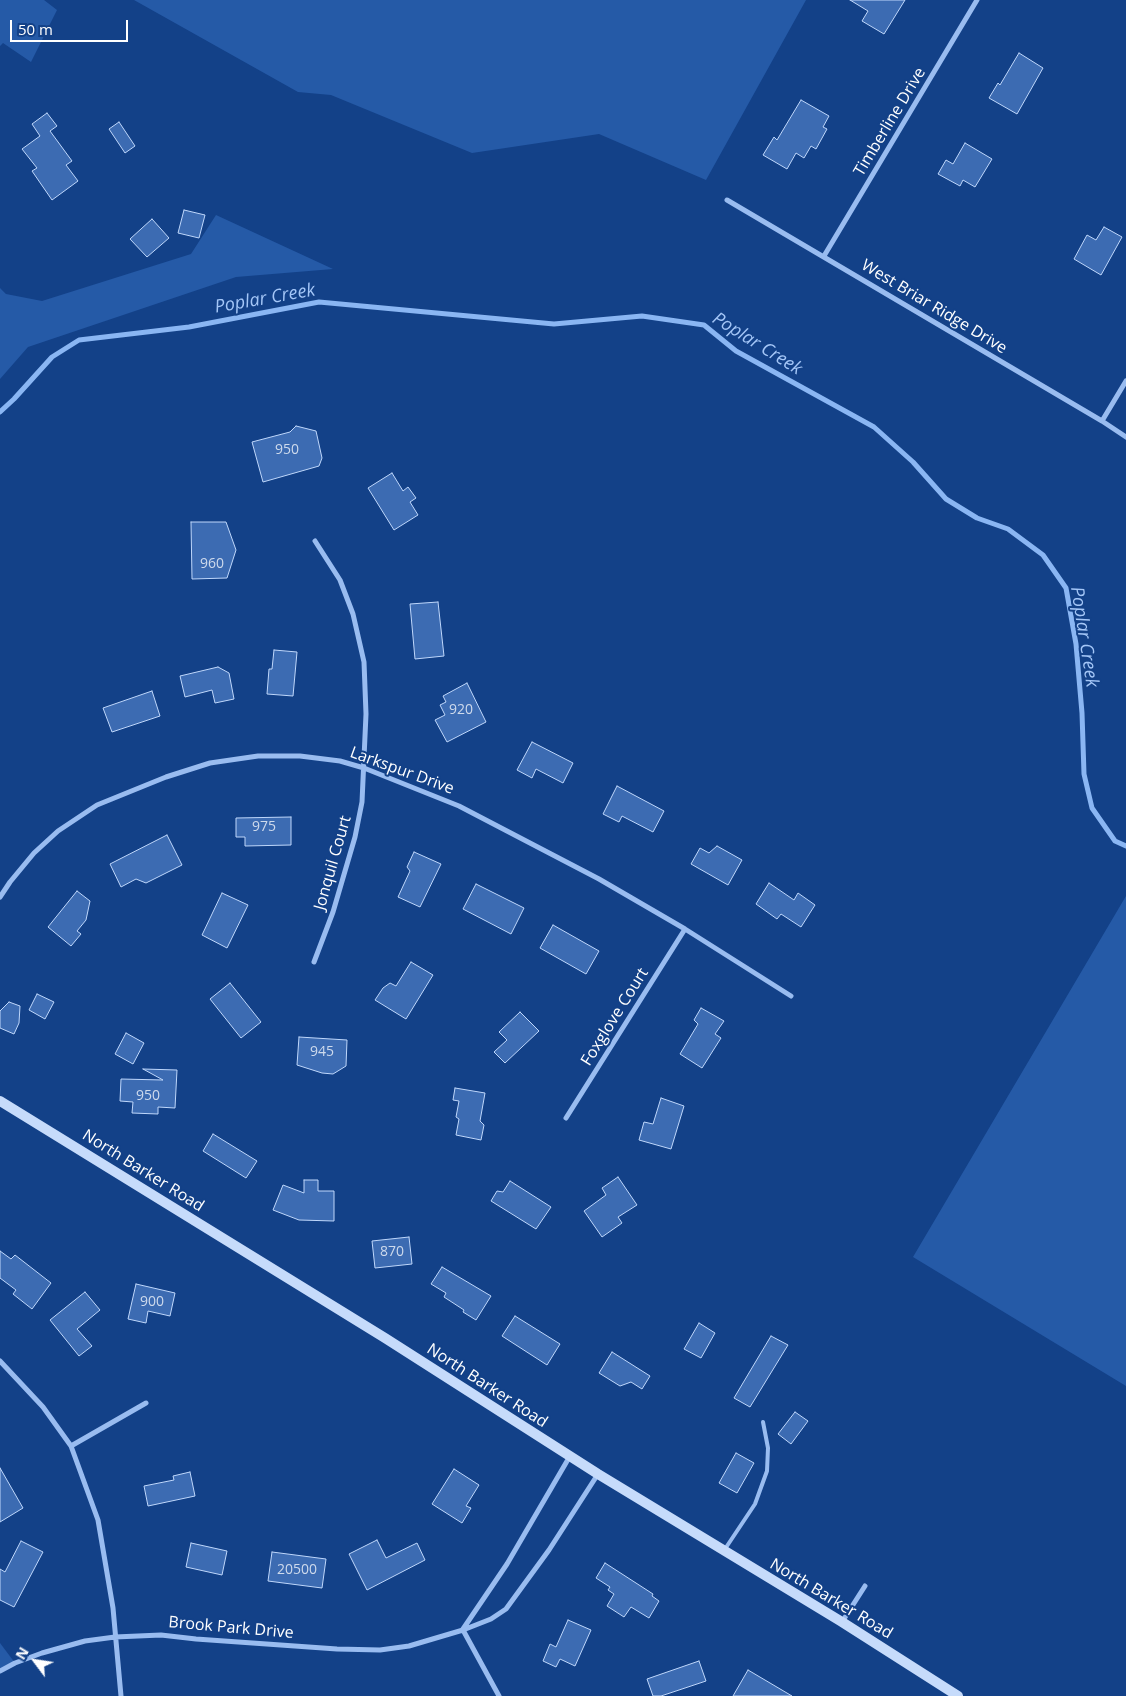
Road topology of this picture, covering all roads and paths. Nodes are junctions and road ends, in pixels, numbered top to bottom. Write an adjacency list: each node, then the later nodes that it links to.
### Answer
1 (977, 0): 3 (street, Timberline Drive)
2 (727, 200): 3 (street, West Briar Ridge Drive)
3 (824, 256): 5 (street, West Briar Ridge Drive)
4 (1126, 381): 5 (street)
5 (1102, 421): 6 (street, West Briar Ridge Drive)
6 (1126, 437)
7 (315, 541): 8 (street, Jonquil Court)
8 (364, 768): 9 (street, Larkspur Drive); 10 (street, Larkspur Drive); 11 (street, Jonquil Court)
9 (0, 898)
10 (685, 929): 12 (street, Larkspur Drive); 14 (street, Foxglove Court)
11 (314, 962)
12 (791, 996)
13 (0, 1101): 19 (main road, North Barker Road)
14 (566, 1118)
15 (0, 1361): 18 (street)
16 (146, 1403): 18 (street)
17 (764, 1422): 21 (lane)
18 (71, 1446): 25 (street)
19 (570, 1456): 20 (main road, North Barker Road); 24 (street)
20 (598, 1474): 21 (main road, North Barker Road); 24 (street, Brook Park Drive)
21 (723, 1551): 23 (main road, North Barker Road)
22 (865, 1586): 23 (street)
23 (842, 1622): 29 (main road, North Barker Road)
24 (463, 1630): 25 (street, Brook Park Drive); 28 (street)
25 (115, 1637): 26 (street, Brook Park Drive); 27 (street)
26 (0, 1672)
27 (121, 1696)
28 (499, 1696)
29 (958, 1696)

